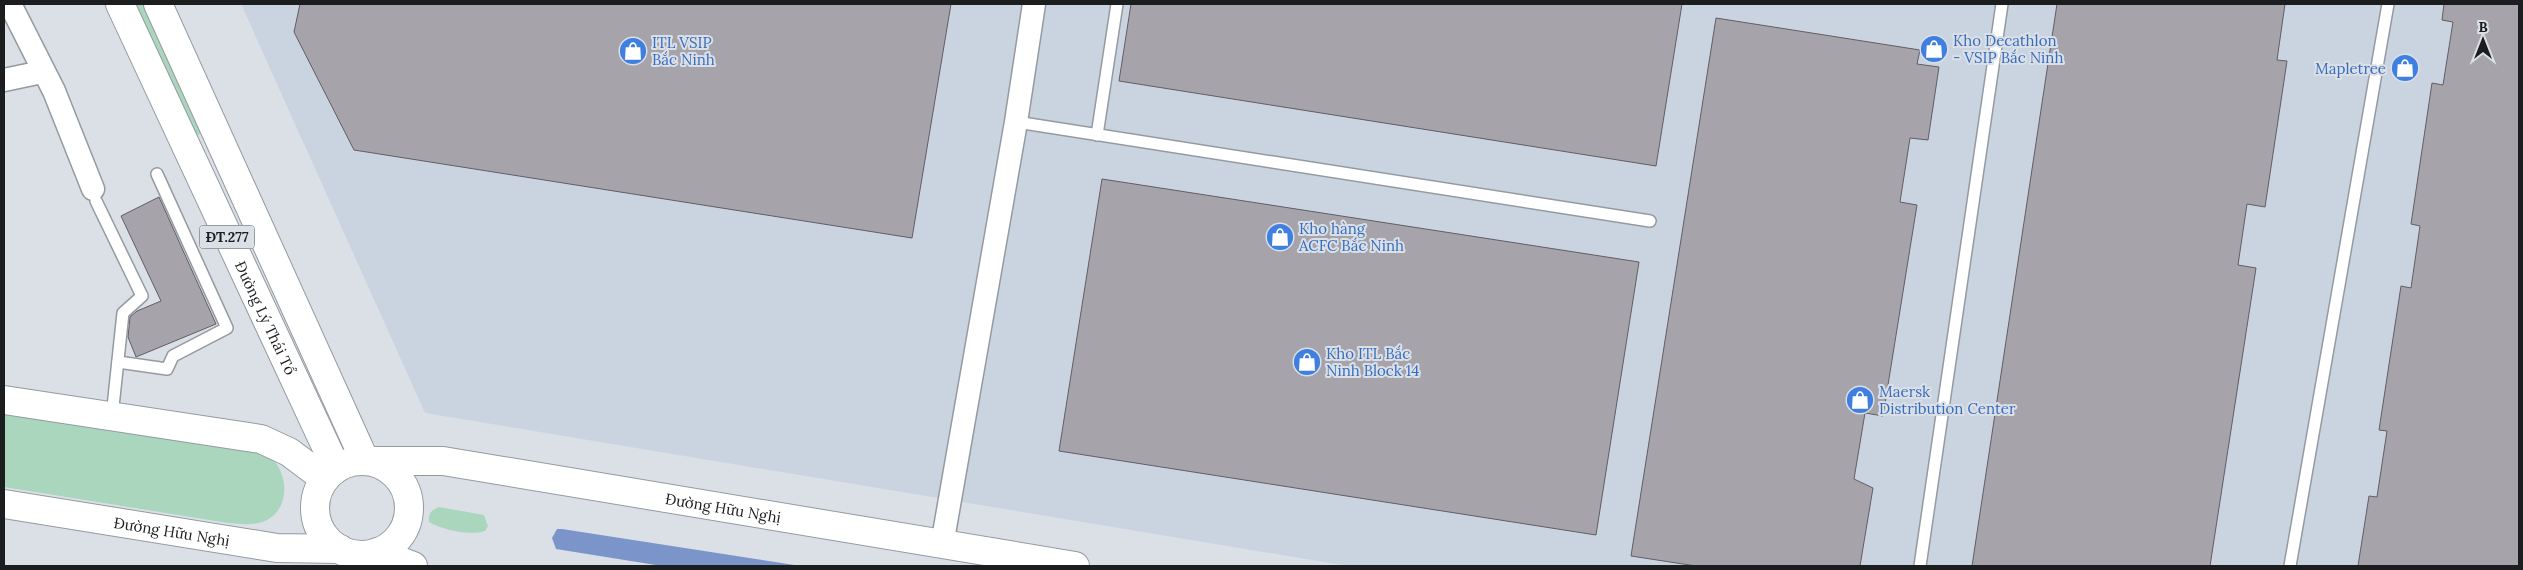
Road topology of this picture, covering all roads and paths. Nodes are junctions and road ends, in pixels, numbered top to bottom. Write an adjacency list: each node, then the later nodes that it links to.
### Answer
1 (10, 4): 8 (street)
2 (120, 4): 19 (main road, Đường Lý Thái Tổ / ĐT.277)
3 (158, 4): 18 (main road, ĐT.277)
4 (1034, 4): 10 (street)
5 (1117, 4): 11 (lane)
6 (2002, 4): 26 (lane)
7 (2388, 4): 27 (lane)
8 (42, 72): 9 (street); 13 (street)
9 (4, 80)
10 (1016, 122): 11 (lane); 21 (street)
11 (1097, 135): 14 (lane)
12 (158, 174): 15 (lane)
13 (95, 195): 15 (lane)
14 (1650, 221)
15 (118, 362): 17 (lane)
16 (4, 400): 17 (main road)
17 (112, 416): 19 (main road)
18 (367, 461): 19 (main road); 21 (main road, Đường Hữu Nghị); 23 (main road)
19 (330, 474): 22 (main road)
20 (4, 504): 22 (main road, Đường Hữu Nghị)
21 (942, 545): 25 (main road, Đường Hữu Nghị)
22 (340, 558): 23 (main road)
23 (377, 559): 24 (main road)
24 (413, 566)
25 (1075, 566)
26 (1920, 566)
27 (2290, 566)

